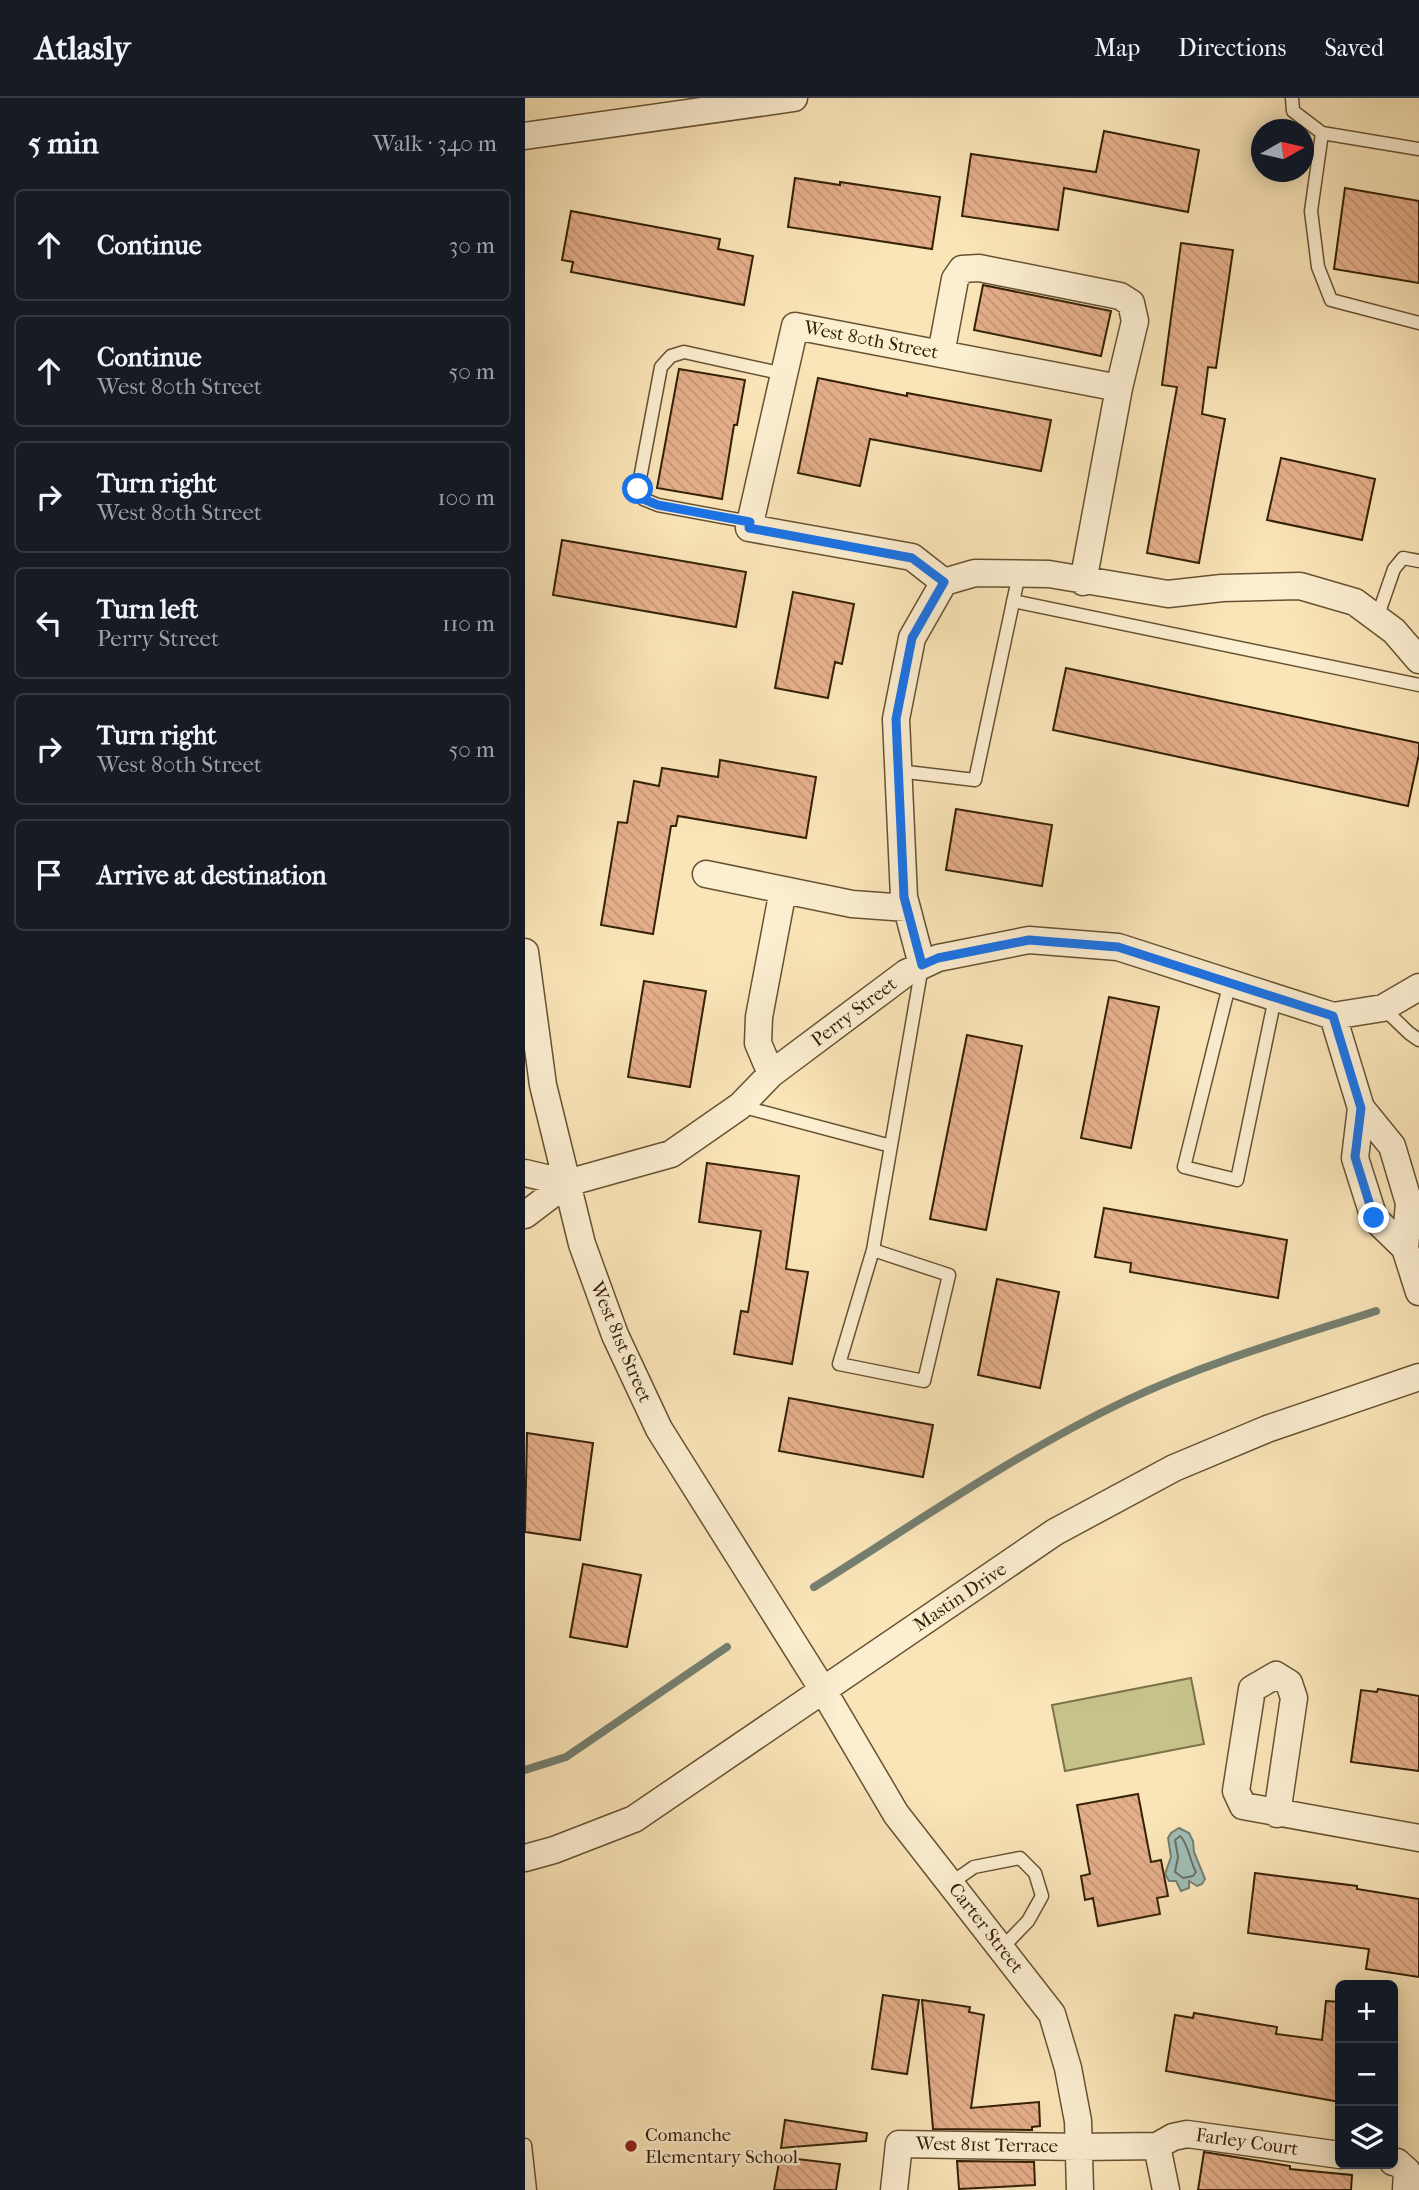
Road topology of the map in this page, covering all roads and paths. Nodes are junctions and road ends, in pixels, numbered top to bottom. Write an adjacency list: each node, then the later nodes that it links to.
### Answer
1 (794, 98): 4 (street)
2 (1292, 98): 3 (lane)
3 (1322, 133): 5 (lane); 6 (lane)
4 (525, 136)
5 (1419, 149)
6 (1419, 323)
7 (941, 354): 8 (street, West 80th Street); 9 (street, West 80th Street); 9 (street)
8 (784, 374): 10 (street, West 80th Street); 10 (lane)
9 (1119, 387): 14 (street)
10 (750, 522): 13 (street)
11 (1419, 561): 16 (lane)
12 (1019, 574): 13 (street); 14 (street); 15 (lane)
13 (944, 582): 19 (street)
14 (1083, 582): 16 (street)
15 (1013, 601): 18 (lane); 19 (lane)
16 (1377, 618): 17 (street)
17 (1419, 660)
18 (1419, 685)
19 (897, 771): 22 (street)
20 (706, 874): 21 (street)
21 (783, 890): 22 (street); 31 (street)
22 (907, 908): 24 (street)
23 (525, 952): 36 (street, West 81st Street)
24 (922, 965): 25 (street, Perry Street); 31 (street, Perry Street); 34 (lane)
25 (1230, 982): 27 (street, Perry Street); 27 (lane)
26 (1419, 987): 28 (street)
27 (1275, 998): 29 (street, Perry Street)
28 (1383, 1008): 29 (street); 30 (lane)
29 (1333, 1016): 33 (street)
30 (1419, 1040)
31 (771, 1074): 32 (street, Perry Street)
32 (740, 1107): 34 (lane); 36 (street, Perry Street)
33 (1361, 1108): 38 (street); 38 (street)
34 (891, 1146): 39 (lane)
35 (525, 1172): 36 (street)
36 (567, 1183): 37 (street, Perry Street); 42 (street, West 81st Street)
37 (525, 1215)
38 (1405, 1248): 40 (street)
39 (873, 1250): 39 (lane)
40 (1419, 1292)
41 (1419, 1377): 42 (street, Mastin Drive)
42 (823, 1690): 45 (street, Mastin Drive); 46 (street, Carter Street)
43 (1277, 1814): 43 (street); 44 (street)
44 (1419, 1838)
45 (525, 1858)
46 (951, 1883): 47 (street, Carter Street); 47 (lane)
47 (1002, 1948): 50 (street, Carter Street)
48 (525, 2145): 53 (lane)
49 (1157, 2146): 50 (street, Farley Court); 51 (street, Farley Court); 56 (street)
50 (1080, 2147): 54 (street, West 81st Terrace); 55 (street, Carter Street)
51 (1335, 2154)
52 (1398, 2165): 57 (street)
53 (530, 2190)
54 (894, 2190)
55 (1080, 2190)
56 (1167, 2190)
57 (1406, 2190)

